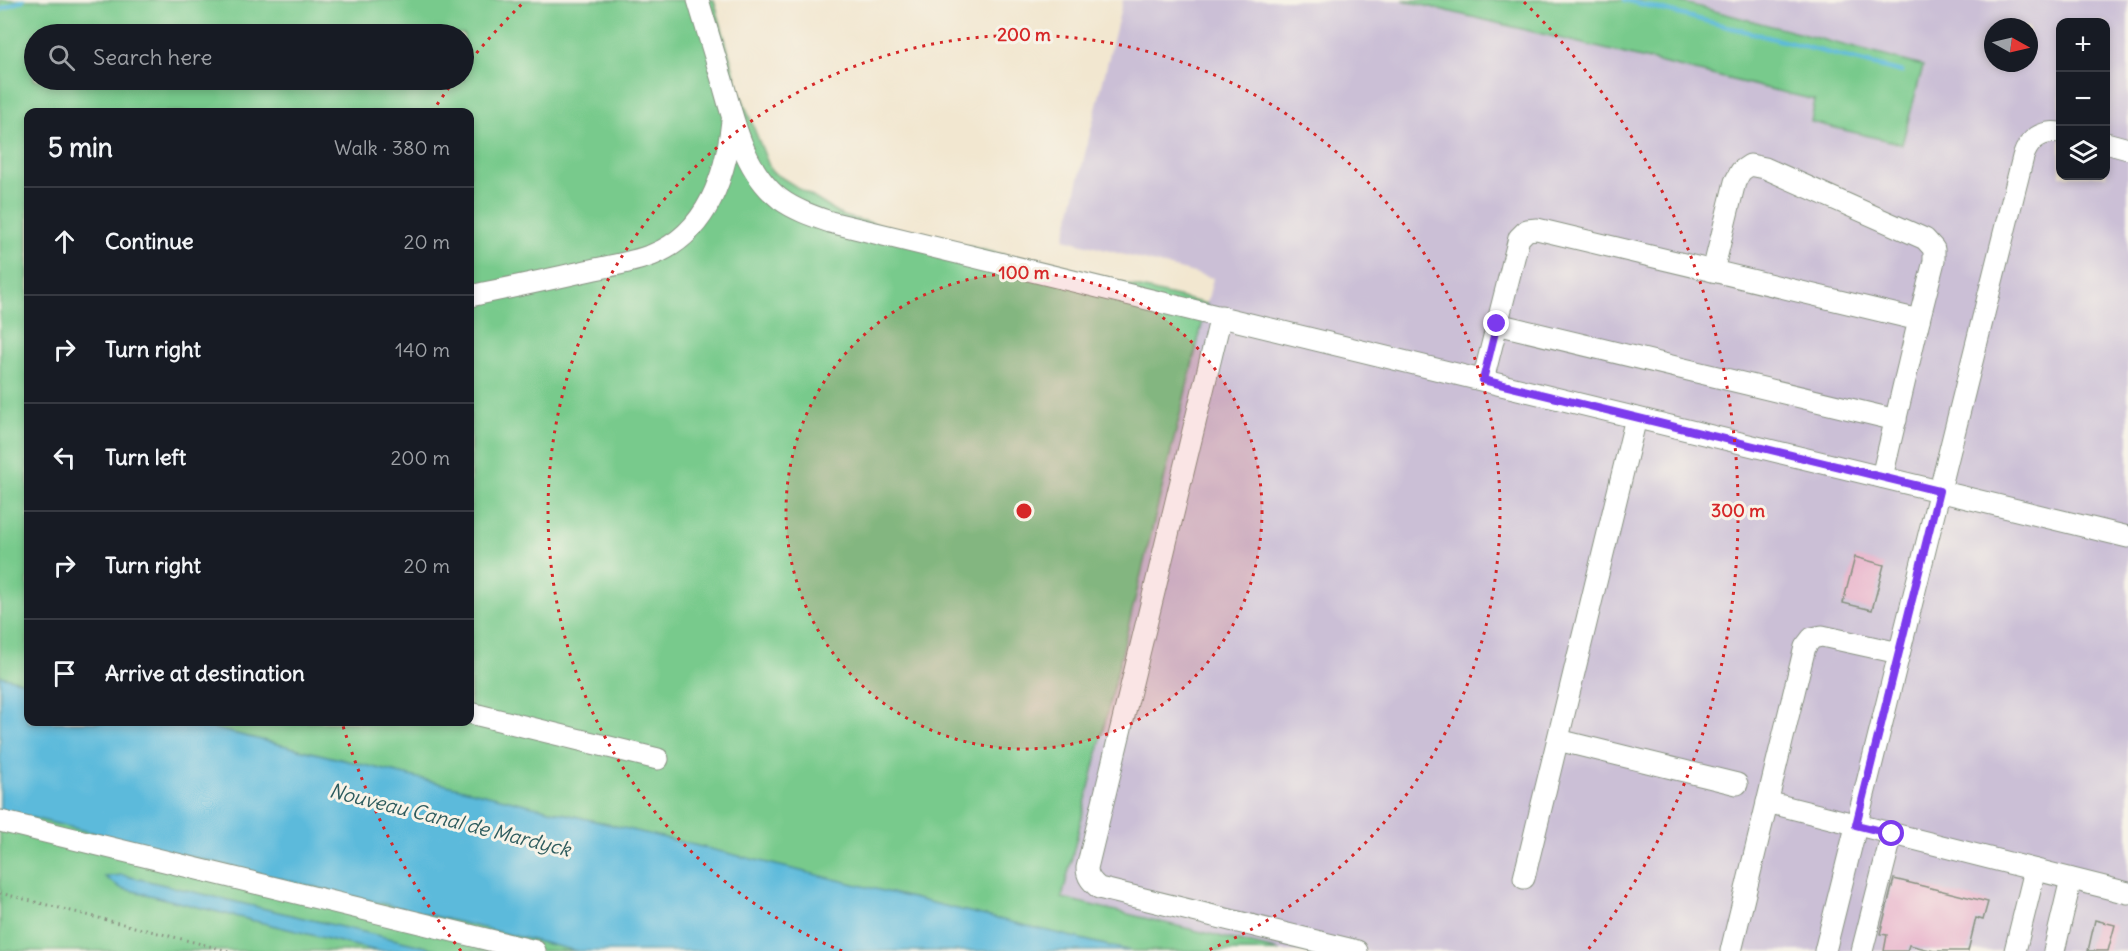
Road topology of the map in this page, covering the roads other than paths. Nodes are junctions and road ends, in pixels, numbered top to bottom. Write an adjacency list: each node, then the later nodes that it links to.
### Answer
1 (698, 0): 2 (street)
2 (732, 117): 7 (street); 8 (street)
3 (2056, 133): 15 (street)
4 (2110, 145): 5 (street)
5 (2128, 149)
6 (1713, 271): 9 (street); 9 (street); 10 (street)
7 (474, 295)
8 (1213, 314): 11 (street); 31 (street)
9 (1919, 320): 13 (street)
10 (1497, 324): 11 (street); 13 (street)
11 (1483, 380): 12 (street)
12 (1636, 418): 14 (street); 19 (street)
13 (1896, 420): 14 (street)
14 (1882, 477): 15 (street)
15 (1939, 491): 16 (street); 17 (street)
16 (2128, 537)
17 (1899, 653): 22 (street); 24 (street)
18 (474, 714): 20 (street)
19 (1558, 740): 21 (street); 27 (street)
20 (658, 759)
21 (1737, 784)
22 (1767, 802): 24 (street); 32 (street)
23 (0, 821): 30 (street)
24 (1856, 825): 25 (street); 33 (street)
25 (1892, 834): 26 (street); 34 (street)
26 (2035, 870): 28 (street); 35 (street)
27 (1524, 878)
28 (2071, 879): 29 (street); 36 (street)
29 (2128, 893)
30 (535, 951)
31 (1357, 951)
32 (1731, 951)
33 (1825, 951)
34 (1862, 951)
35 (2016, 951)
36 (2054, 951)

